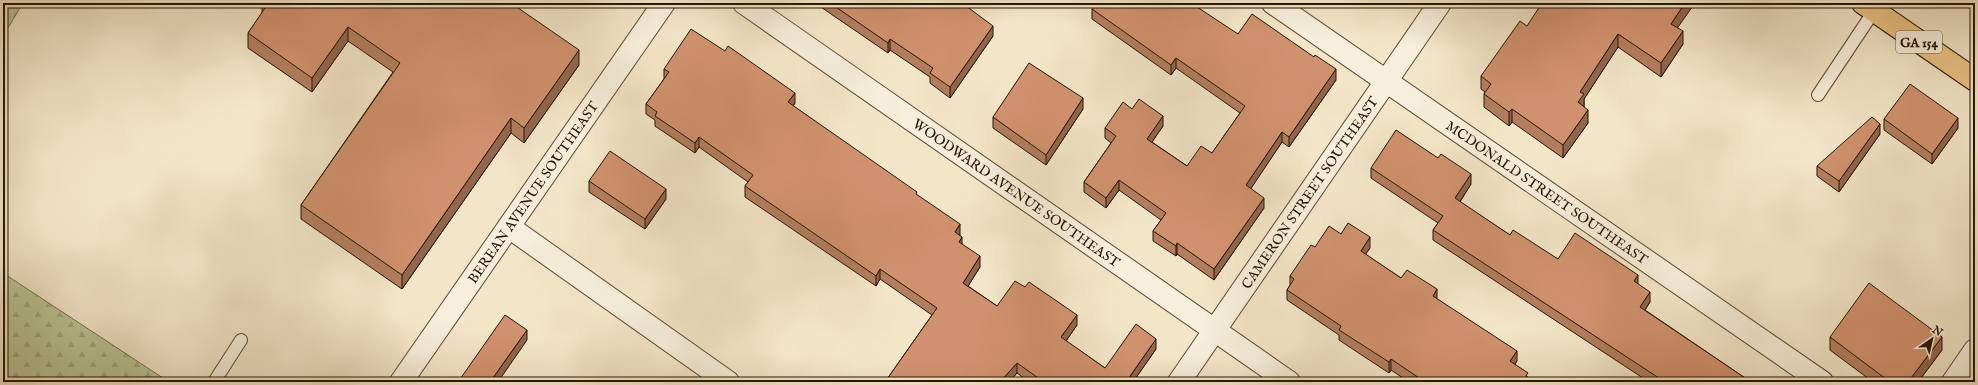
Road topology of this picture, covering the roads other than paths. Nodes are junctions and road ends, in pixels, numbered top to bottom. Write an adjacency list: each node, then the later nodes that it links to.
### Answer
1 (664, 3): 9 (street, BEREAN AVENUE SOUTHEAST)
2 (744, 3): 10 (street, WOODWARD AVENUE SOUTHEAST)
3 (1273, 3): 7 (street, MCDONALD STREET SOUTHEAST)
4 (1440, 3): 7 (street, CAMERON STREET SOUTHEAST)
5 (1869, 7): 6 (main road, GA 154); 8 (lane)
6 (1975, 80)
7 (1386, 81): 10 (street, CAMERON STREET SOUTHEAST); 18 (street, MCDONALD STREET SOUTHEAST)
8 (1818, 95)
9 (509, 227): 14 (street, BEREAN AVENUE SOUTHEAST); 15 (street)
10 (1215, 330): 16 (street, CAMERON STREET SOUTHEAST); 17 (street, WOODWARD AVENUE SOUTHEAST)
11 (241, 340): 13 (lane)
12 (1975, 350): 19 (street)
13 (214, 382)
14 (402, 382)
15 (728, 382)
16 (1179, 382)
17 (1289, 382)
18 (1822, 382)
19 (1953, 382)

